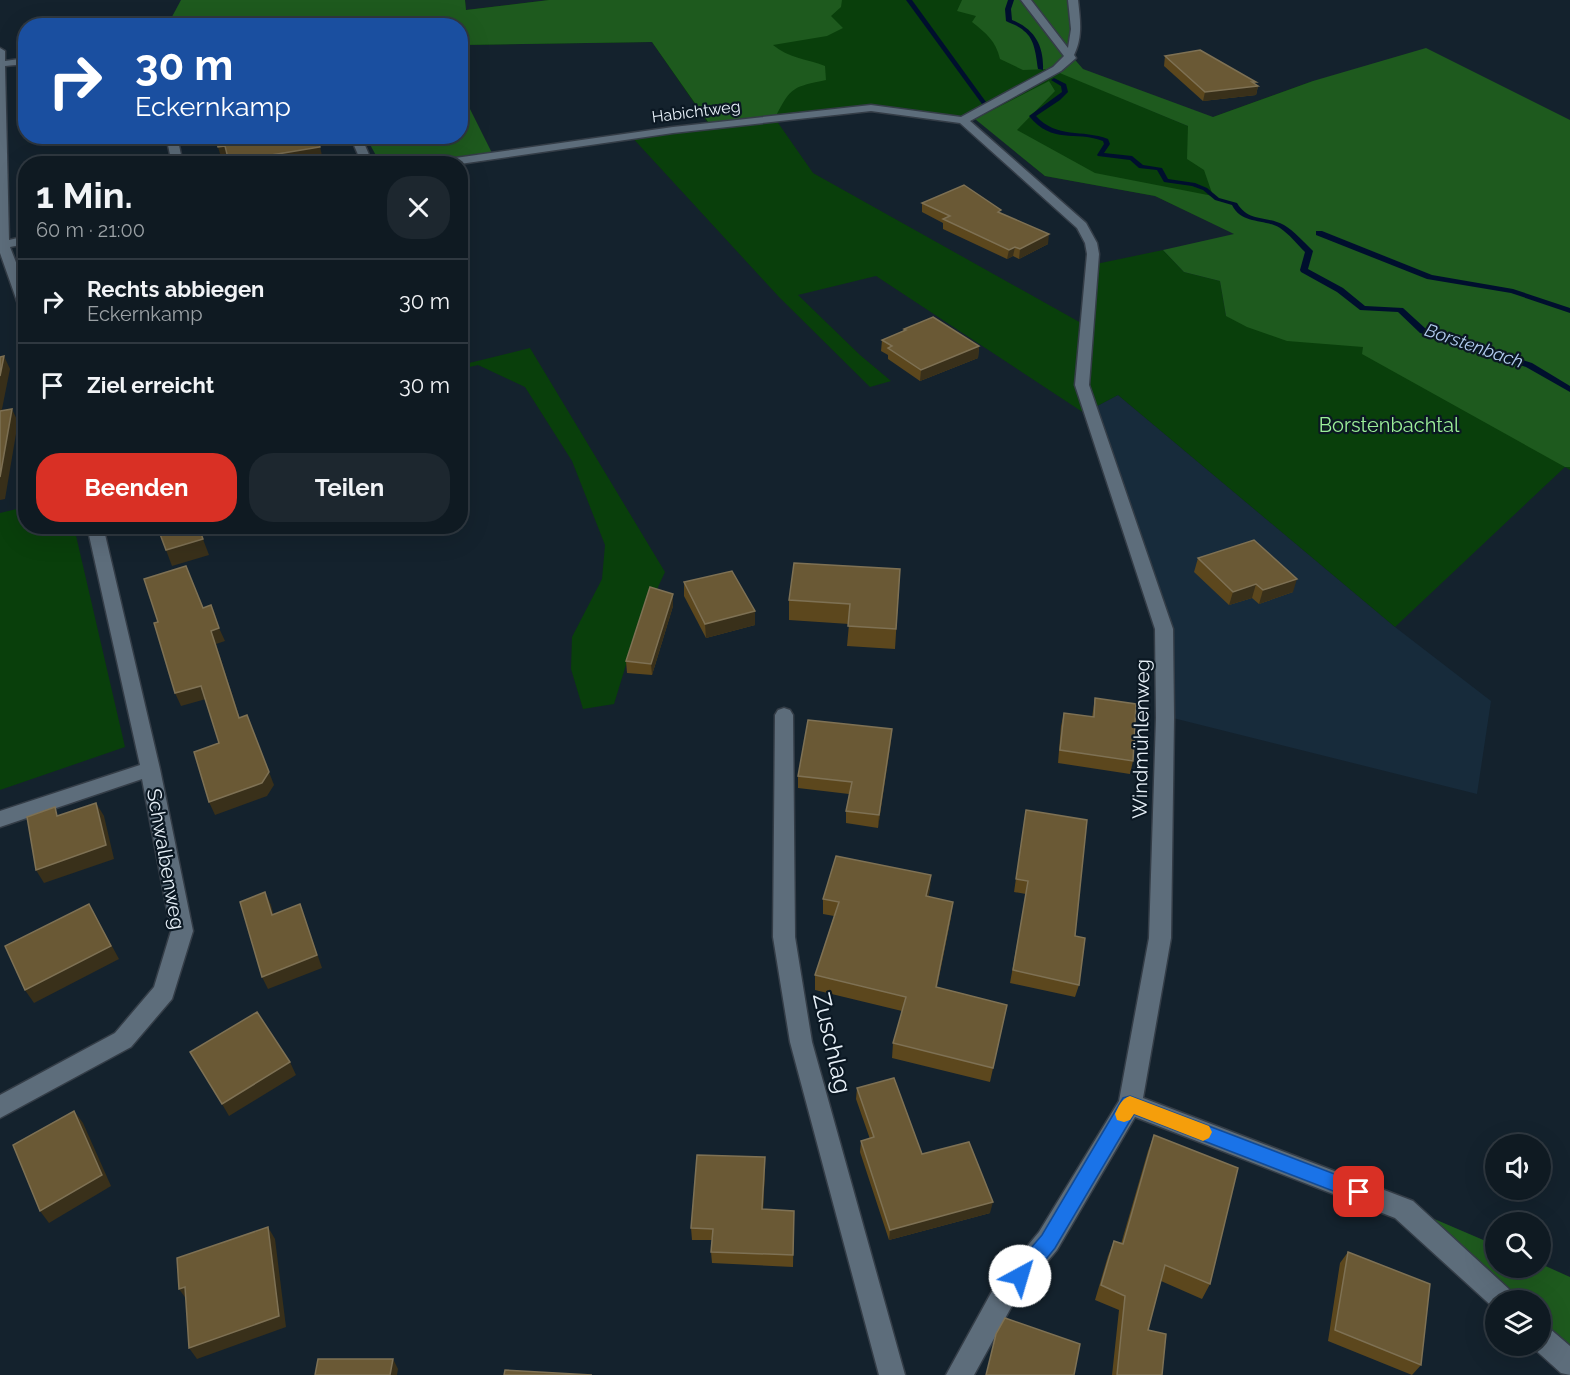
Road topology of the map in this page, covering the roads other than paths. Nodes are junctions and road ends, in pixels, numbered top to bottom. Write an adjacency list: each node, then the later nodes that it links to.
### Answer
1 (1026, 0): 4 (street)
2 (1073, 0): 4 (street)
3 (0, 51): 6 (street)
4 (1071, 58): 7 (street)
5 (18, 61): 6 (street)
6 (1, 64): 10 (street)
7 (963, 120): 8 (street, Habichtweg); 16 (street, Windmühlenweg)
8 (468, 159)
9 (18, 242): 10 (street)
10 (2, 245): 11 (street)
11 (18, 286)
12 (97, 534): 14 (street, Schwalbenweg)
13 (784, 714): 21 (street, Zuschlag)
14 (150, 769): 15 (street); 17 (street, Schwalbenweg)
15 (0, 819)
16 (1130, 1104): 18 (street); 22 (street, Windmühlenweg)
17 (0, 1107)
18 (1491, 1290)
19 (1551, 1347): 20 (street)
20 (1570, 1364)
21 (892, 1375)
22 (959, 1375)

